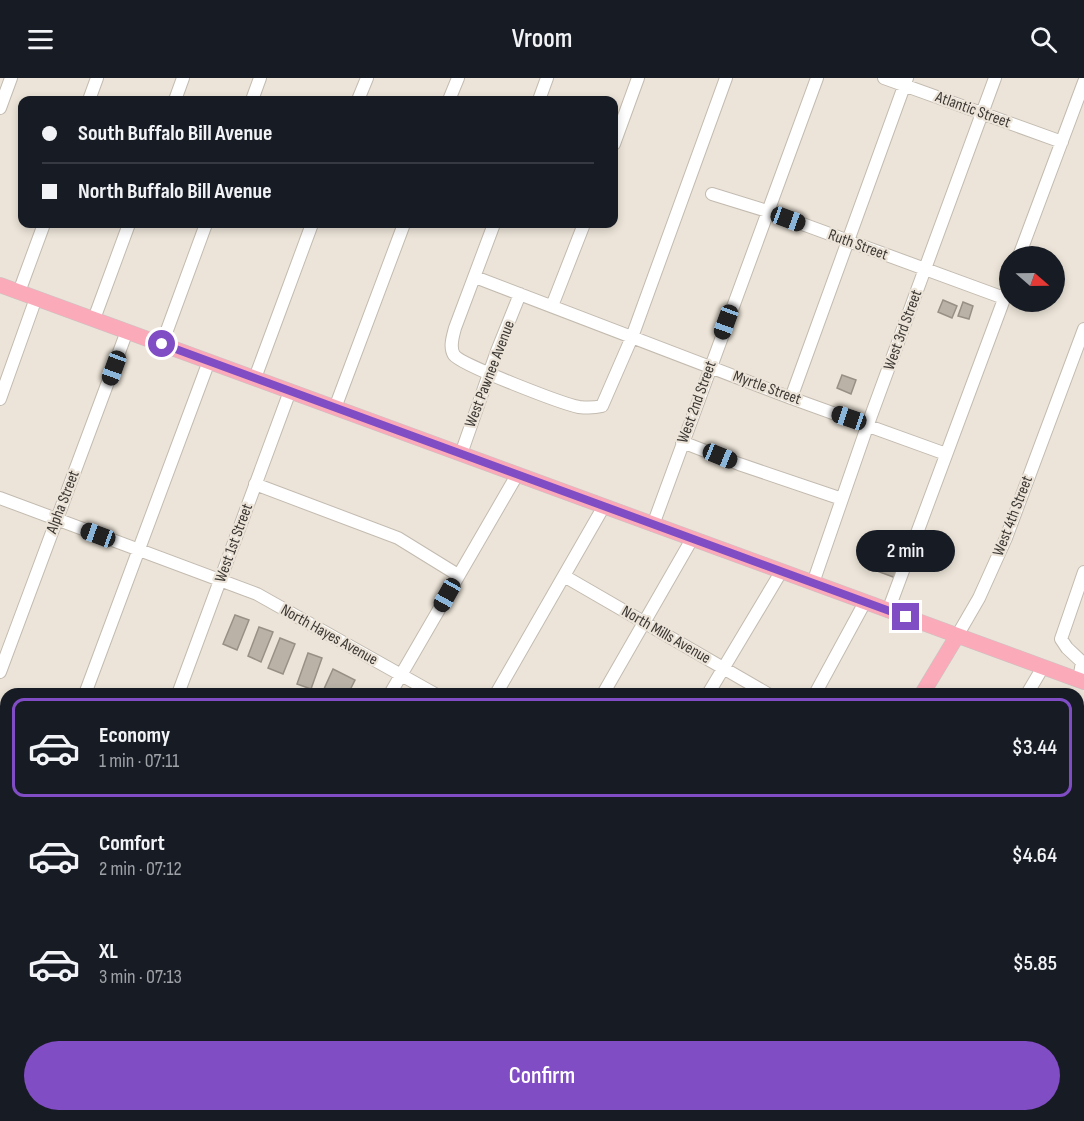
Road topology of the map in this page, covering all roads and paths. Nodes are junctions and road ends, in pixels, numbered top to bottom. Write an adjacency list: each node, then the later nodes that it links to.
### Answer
1 (11, 78): 21 (street)
2 (97, 78): 15 (street)
3 (183, 78): 16 (street)
4 (260, 78): 17 (street)
5 (367, 78): 18 (street)
6 (458, 78): 19 (street)
7 (548, 78): 20 (street)
8 (638, 78): 23 (street)
9 (726, 78): 48 (street)
10 (817, 78): 26 (street, West 2nd Street)
11 (884, 78): 13 (street, Atlantic Street)
12 (995, 78): 22 (street, West 3rd Street)
13 (905, 82): 22 (street, Atlantic Street); 34 (street)
14 (1084, 82): 24 (street)
15 (90, 96)
16 (176, 96)
17 (253, 96)
18 (360, 96)
19 (451, 96)
20 (541, 96)
21 (0, 108)
22 (982, 113): 24 (street, Atlantic Street); 36 (street, West 3rd Street)
23 (618, 133)
24 (1062, 142): 35 (street)
25 (712, 194): 26 (street, Ruth Street)
26 (767, 211): 34 (street, Ruth Street); 51 (street, West 2nd Street)
27 (43, 228): 39 (street)
28 (128, 228): 45 (street)
29 (205, 228): 49 (street)
30 (311, 228): 53 (street)
31 (402, 228): 57 (street)
32 (493, 228): 37 (street)
33 (582, 228): 43 (street)
34 (848, 241): 36 (street, Ruth Street); 55 (street)
35 (1023, 246)
36 (925, 269): 41 (street, Ruth Street); 58 (street, West 3rd Street)
37 (475, 277): 40 (street, Myrtle Street); 52 (street)
38 (0, 285): 39 (main road)
39 (19, 292): 42 (main road)
40 (520, 294): 43 (street, Myrtle Street); 52 (street, West Pawnee Avenue)
41 (999, 296)
42 (36, 298): 45 (main road); 56 (street)
43 (552, 306): 48 (street, Myrtle Street)
44 (999, 311): 61 (street)
45 (94, 319): 47 (main road)
46 (1084, 329): 80 (street, West 4th Street)
47 (127, 332): 49 (main road); 67 (street, Alpha Street)
48 (632, 337): 51 (street, Myrtle Street); 52 (street)
49 (162, 344): 50 (main road)
50 (209, 361): 53 (main road); 70 (street)
51 (710, 367): 55 (street, Myrtle Street); 59 (street, West 2nd Street)
52 (489, 374): 60 (street, West Pawnee Avenue)
53 (255, 378): 54 (main road)
54 (290, 391): 57 (main road); 63 (street, West 1st Street)
55 (791, 398): 58 (street, Myrtle Street)
56 (0, 399)
57 (335, 408): 60 (main road)
58 (868, 424): 61 (street, Myrtle Street); 65 (street, West 3rd Street)
59 (682, 442): 65 (street); 68 (street, West 2nd Street)
60 (461, 454): 62 (main road)
61 (946, 454): 78 (street)
62 (517, 475): 66 (main road); 73 (street)
63 (255, 484): 73 (street); 75 (street, West 1st Street)
64 (0, 498): 67 (street, North Hayes Avenue)
65 (842, 499): 76 (street, West 3rd Street)
66 (604, 507): 68 (main road); 74 (street)
67 (56, 520): 70 (street, North Hayes Avenue); 83 (street, Alpha Street)
68 (653, 525): 69 (main road)
69 (692, 539): 71 (main road); 79 (street)
70 (139, 550): 75 (street, North Hayes Avenue); 86 (street)
71 (782, 572): 76 (main road); 82 (street)
72 (1084, 572): 85 (street)
73 (458, 575): 84 (street)
74 (564, 576): 79 (street, North Mills Avenue); 90 (street)
75 (221, 579): 84 (street, North Hayes Avenue); 87 (street, West 1st Street)
76 (813, 584): 77 (main road)
77 (865, 602): 78 (main road); 94 (street)
78 (888, 611): 80 (main road)
79 (644, 623): 82 (street, North Mills Avenue); 91 (street)
80 (957, 636): 81 (main road); 95 (main road, West 4th Street)
81 (1043, 667): 85 (main road); 96 (street)
82 (723, 668): 92 (street); 93 (street, North Mills Avenue)
83 (0, 672)
84 (401, 675): 88 (street); 89 (street, North Hayes Avenue)
85 (1081, 681)
86 (87, 688)
87 (180, 688)
88 (393, 688)
89 (424, 688)
90 (499, 688)
91 (606, 688)
92 (711, 688)
93 (758, 688)
94 (818, 688)
95 (926, 688)
96 (1031, 688)

